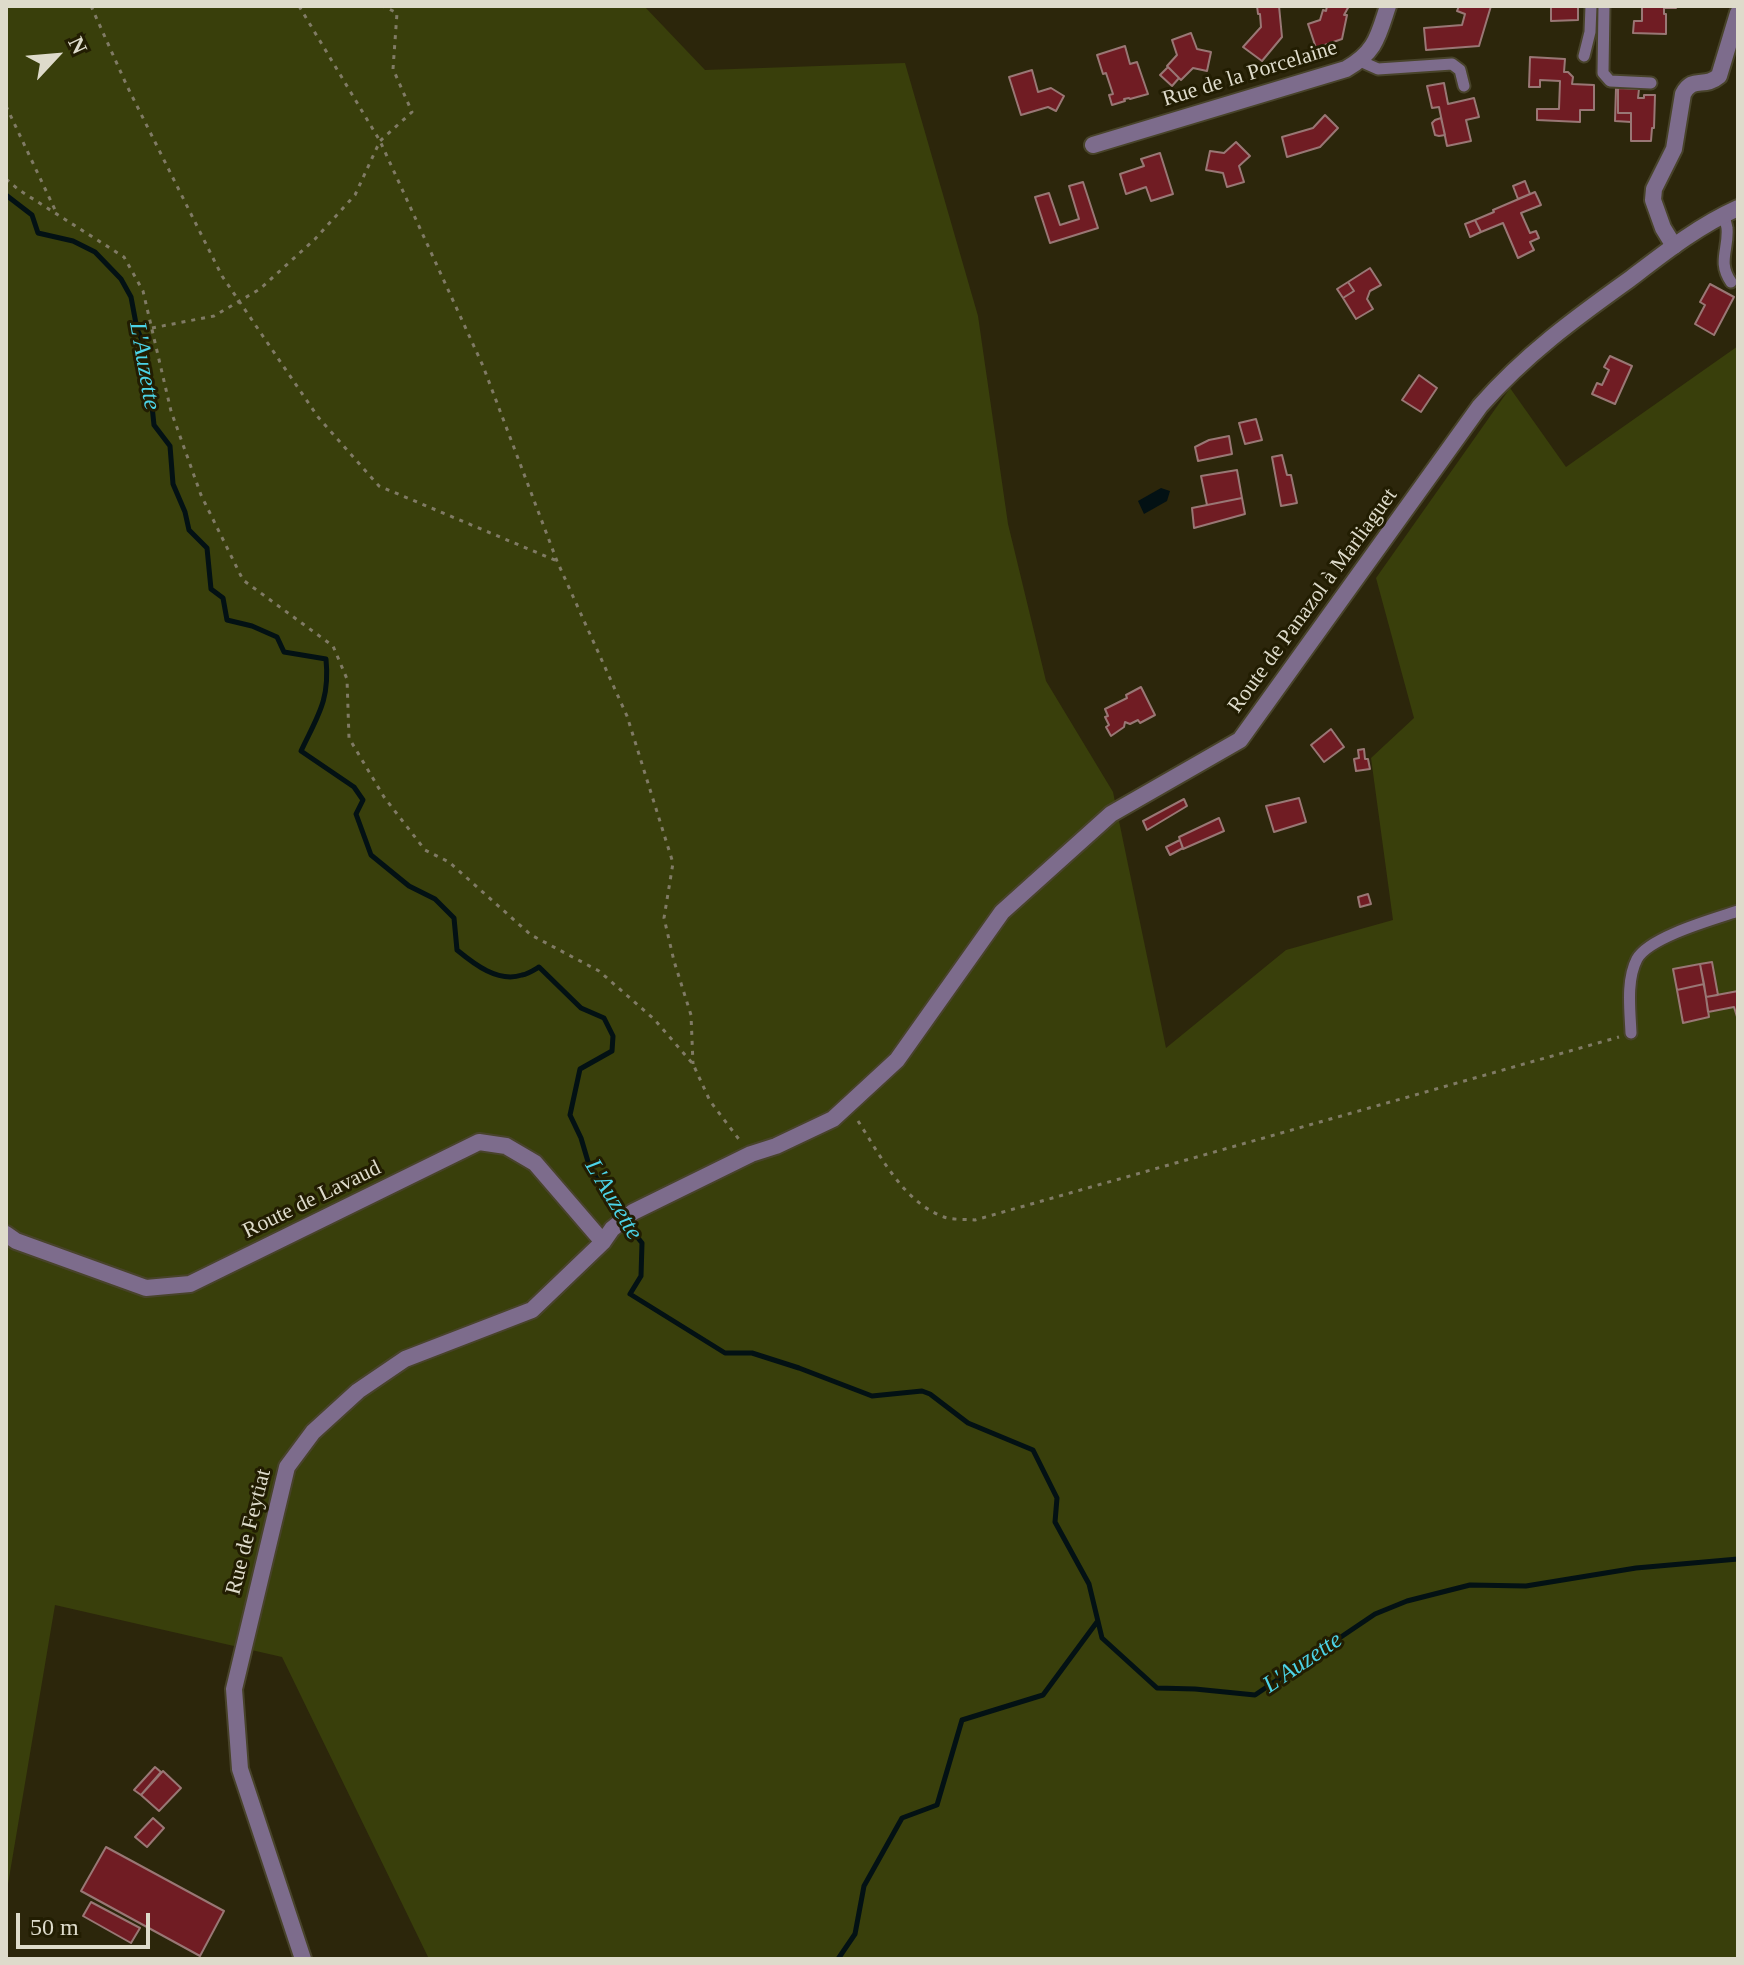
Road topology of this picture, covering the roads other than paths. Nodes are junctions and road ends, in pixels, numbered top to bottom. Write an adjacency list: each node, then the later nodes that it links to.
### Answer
1 (1388, 6): 6 (street, Rue de la Porcelaine)
2 (1591, 6): 5 (lane)
3 (1604, 6): 7 (lane)
4 (1738, 13): 11 (street)
5 (1584, 56)
6 (1360, 61): 8 (lane); 9 (street, Rue de la Porcelaine)
7 (1651, 83)
8 (1464, 86)
9 (1093, 145)
10 (1731, 211): 11 (street, Route de Panazol à Marliaguet); 12 (lane)
11 (1674, 246): 16 (street, Route de Panazol à Marliaguet)
12 (1731, 282)
13 (1738, 911): 14 (lane)
14 (1631, 1033)
15 (6, 1234): 16 (street, Route de Lavaud)
16 (607, 1236): 17 (street, Rue de Feytiat)
17 (303, 1959)

